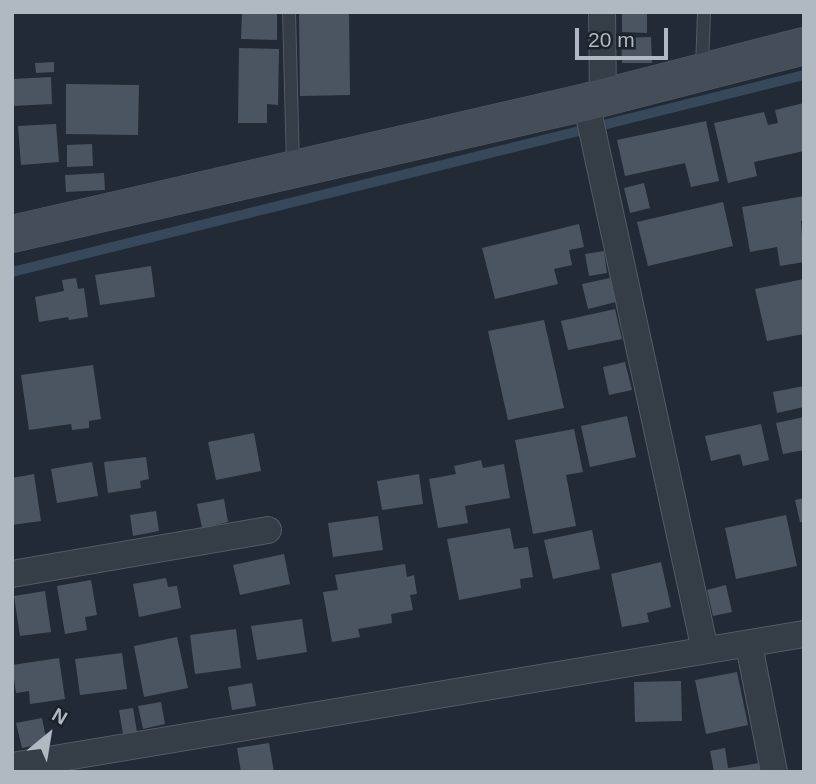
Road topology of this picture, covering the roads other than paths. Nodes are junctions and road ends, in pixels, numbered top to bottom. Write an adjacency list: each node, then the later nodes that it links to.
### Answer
1 (289, 12): 7 (lane)
2 (603, 12): 6 (street)
3 (704, 12): 5 (lane)
4 (804, 46): 5 (street)
5 (702, 72): 6 (street)
6 (593, 115): 7 (street); 13 (street)
7 (293, 170): 8 (street)
8 (12, 234)
9 (268, 530): 10 (street)
10 (12, 574)
11 (804, 634): 12 (street)
12 (749, 645): 13 (street); 15 (street)
13 (705, 650): 14 (street)
14 (12, 766)
15 (774, 772)

